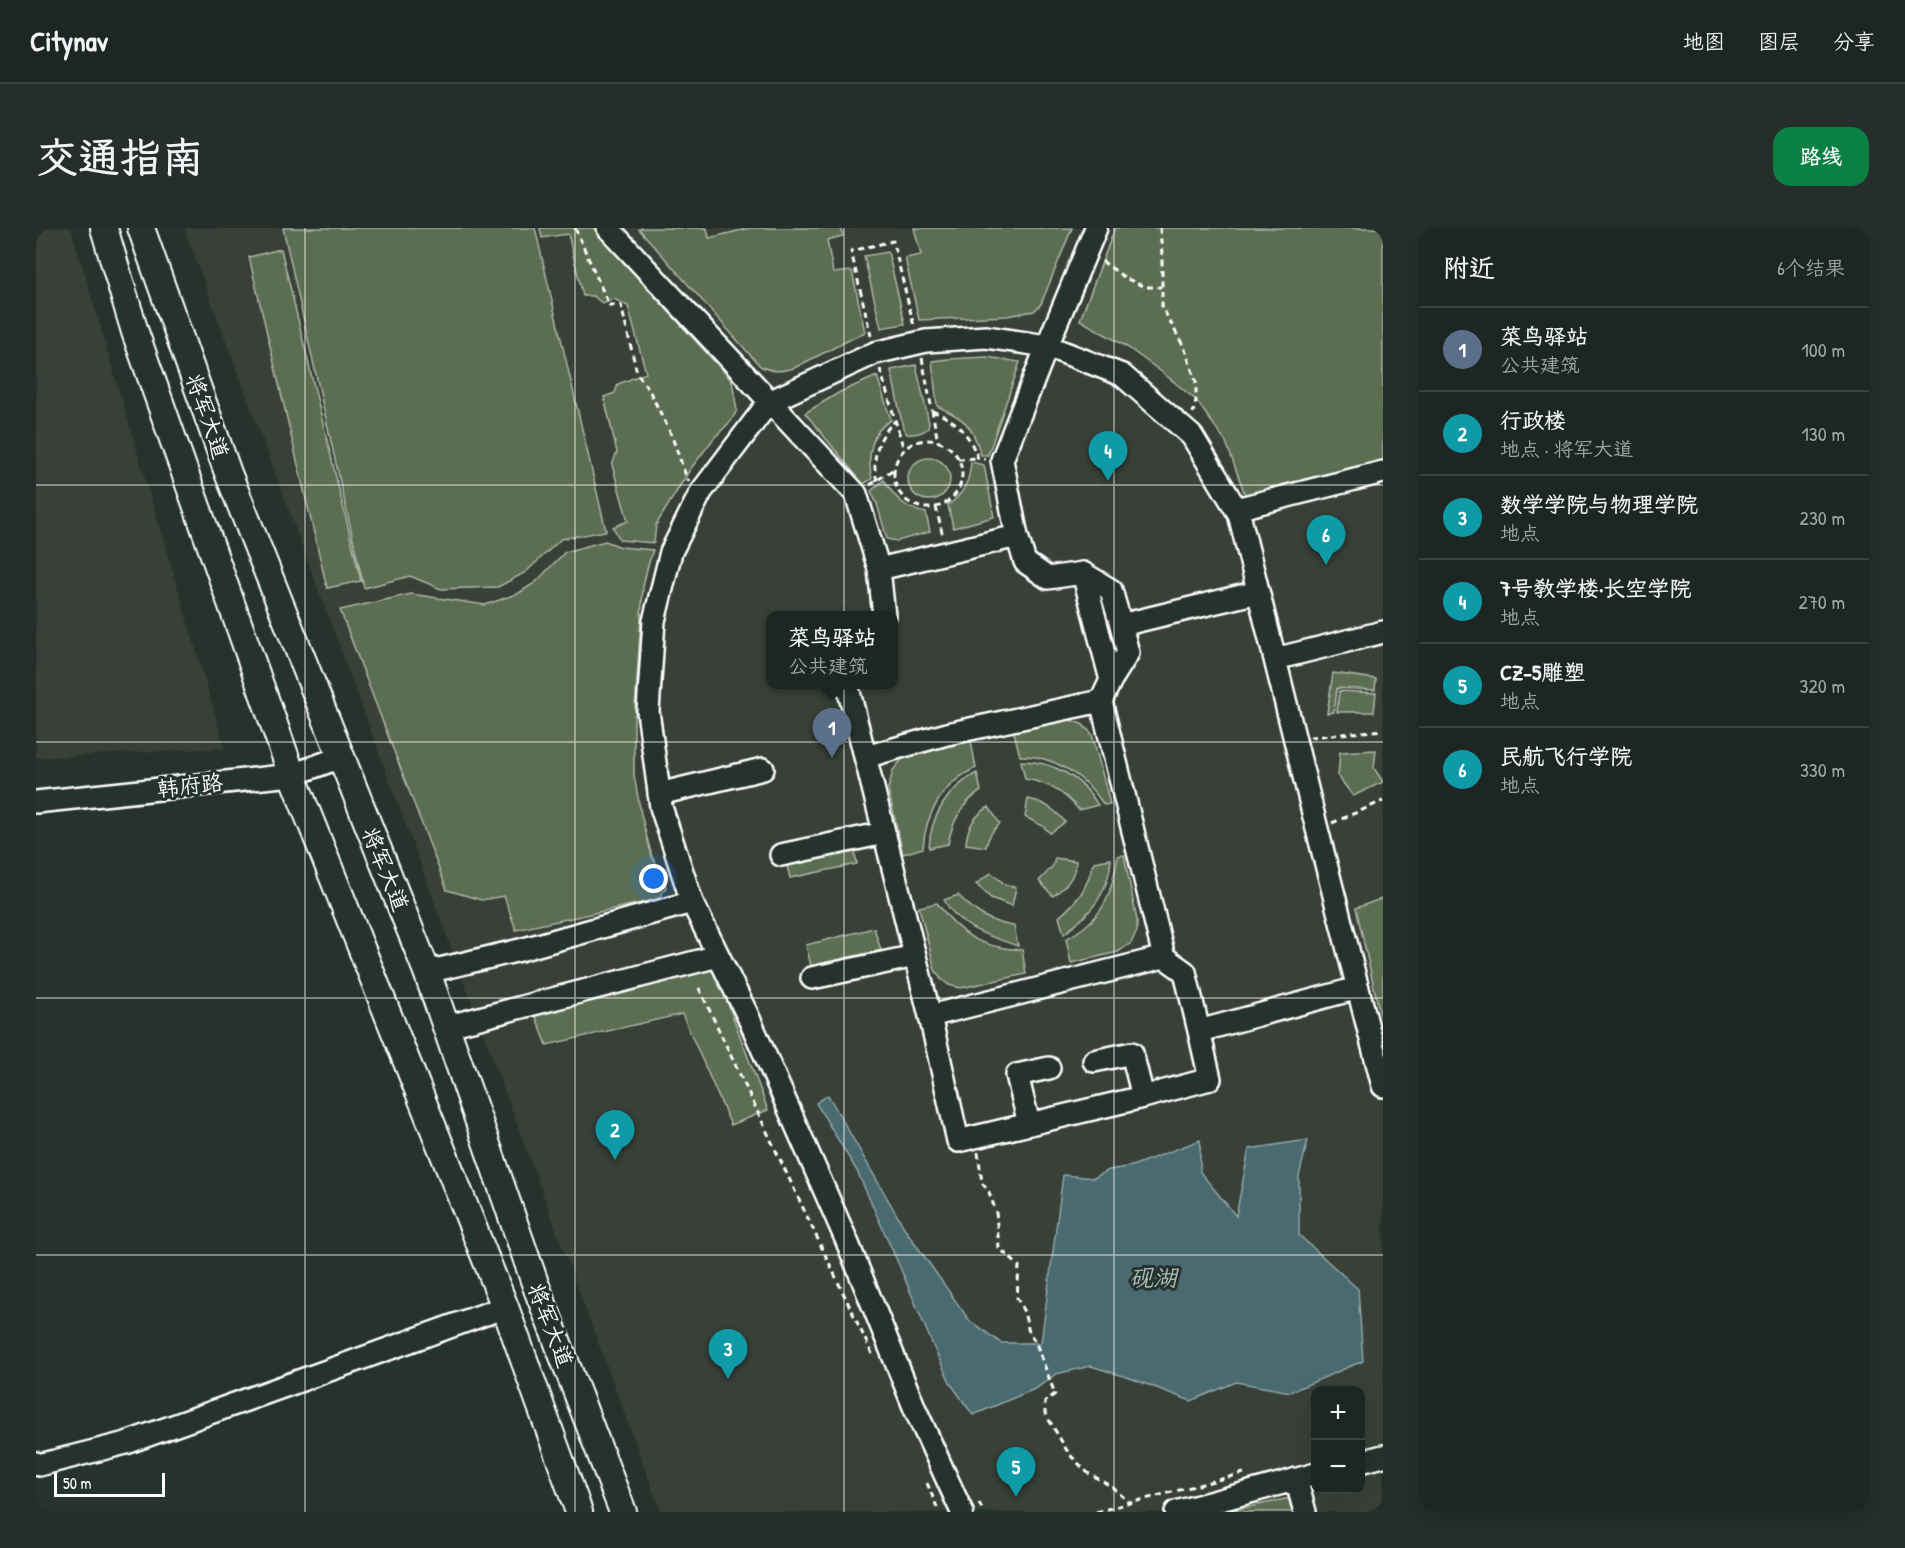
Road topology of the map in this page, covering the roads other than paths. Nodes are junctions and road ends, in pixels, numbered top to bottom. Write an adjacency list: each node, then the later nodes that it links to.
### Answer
1 (104, 228): 23 (main road, 将军大道)
2 (141, 228): 21 (main road, 将军大道)
3 (608, 228): 6 (street)
4 (1096, 228): 5 (street)
5 (1047, 346): 6 (street); 8 (street); 9 (street)
6 (769, 402): 10 (street); 24 (street)
7 (1383, 472): 8 (street)
8 (1236, 509): 12 (street)
9 (1017, 536): 10 (street); 11 (street)
10 (879, 569): 13 (street)
11 (1083, 573): 14 (street); 17 (street)
12 (1258, 592): 14 (street); 16 (street)
13 (884, 611)
14 (1121, 625): 17 (street)
15 (1383, 632): 16 (street)
16 (1275, 659): 34 (street)
17 (1111, 680): 19 (street)
18 (848, 689): 20 (street)
19 (1101, 701): 20 (street); 31 (street)
20 (865, 756): 26 (street)
21 (341, 758): 23 (street, 韩府路); 32 (main road, 将军大道)
22 (763, 769): 24 (street)
23 (292, 775): 25 (street, 韩府路); 43 (main road, 将军大道)
24 (659, 794): 28 (street)
25 (36, 802)
26 (884, 833): 27 (street); 30 (street)
27 (781, 855)
28 (692, 902): 29 (street); 32 (street)
29 (718, 956): 36 (street); 50 (street)
30 (915, 956): 33 (street); 35 (street)
31 (1164, 957): 35 (street); 37 (street)
32 (428, 972): 36 (main road, 将军大道)
33 (812, 978)
34 (1358, 988): 37 (street); 40 (street)
35 (930, 1016): 42 (street)
36 (445, 1027): 49 (main road, 将军大道)
37 (1199, 1030): 41 (street)
38 (1094, 1061): 41 (street)
39 (1049, 1068): 42 (street)
40 (1383, 1086)
41 (1143, 1096): 42 (street)
42 (1029, 1124)
43 (505, 1308): 46 (street); 48 (main road, 将军大道)
44 (1383, 1456): 45 (street)
45 (1365, 1461)
46 (36, 1463)
47 (1306, 1476): 51 (street); 52 (street)
48 (579, 1512)
49 (623, 1512)
50 (962, 1512)
51 (1176, 1512)
52 (1305, 1512)

